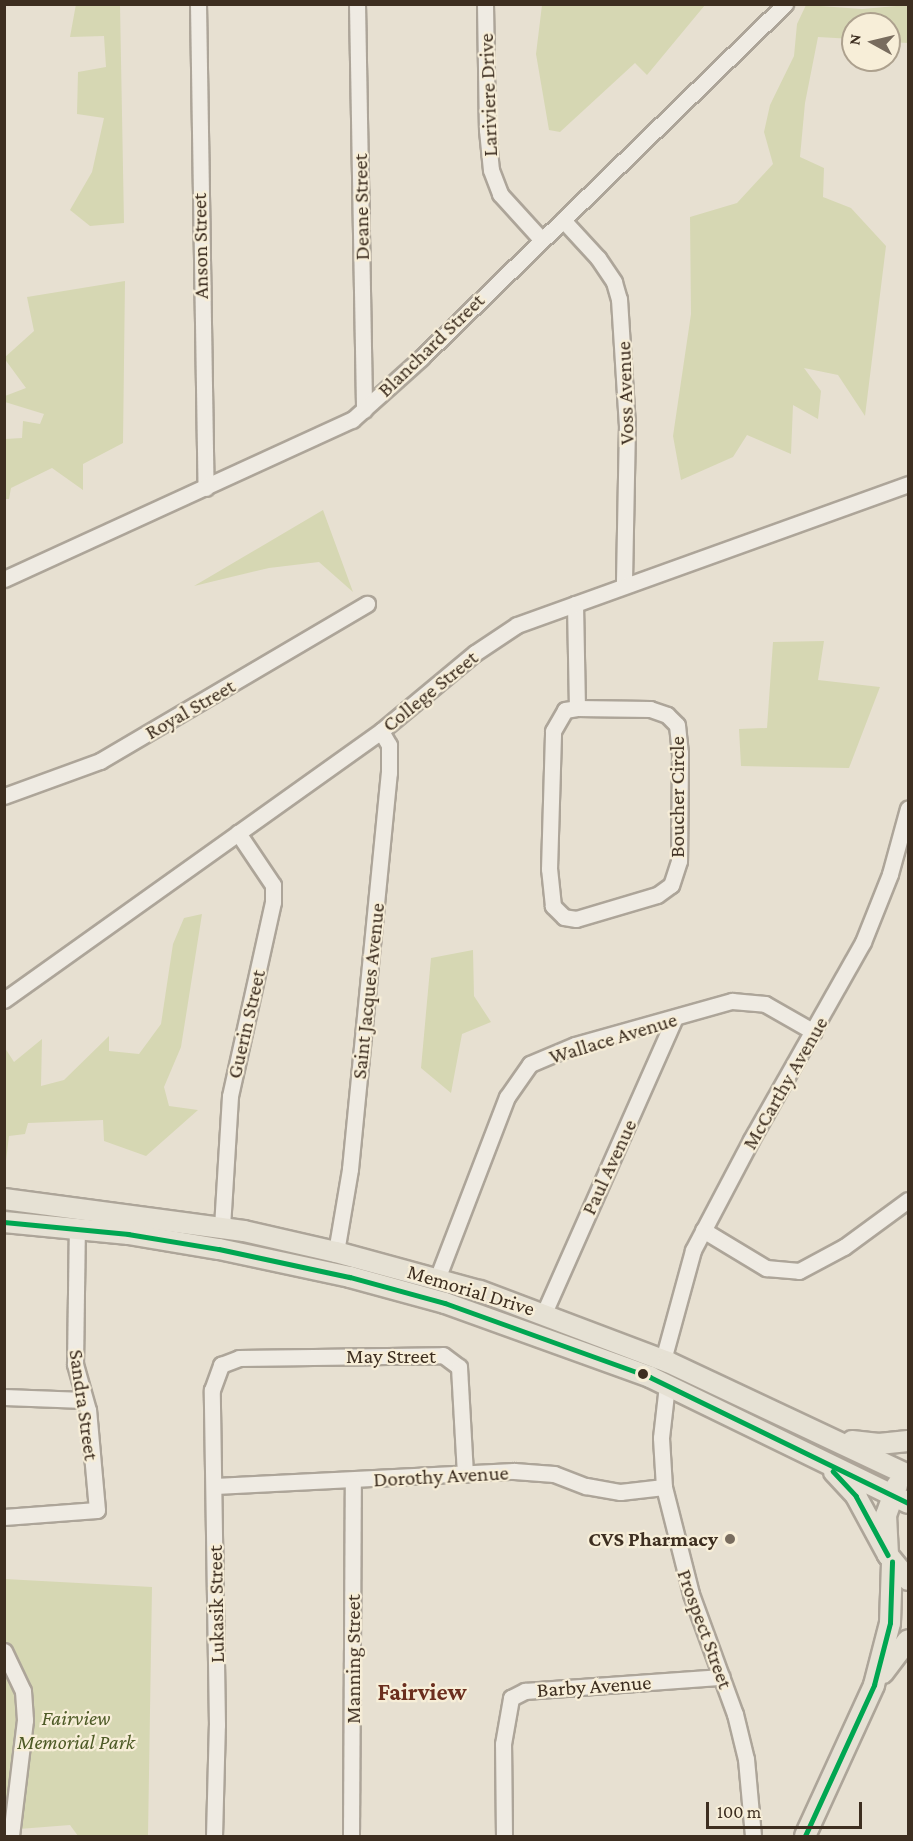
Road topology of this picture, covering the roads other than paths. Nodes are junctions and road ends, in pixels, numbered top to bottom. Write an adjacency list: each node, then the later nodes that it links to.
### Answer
1 (198, 4): 9 (street, Anson Street)
2 (357, 4): 7 (street, Deane Street)
3 (485, 4): 6 (street, Lariviere Drive)
4 (784, 4): 5 (street, Blanchard Street)
5 (563, 220): 6 (street, Blanchard Street); 11 (street, Voss Avenue)
6 (541, 239): 7 (street, Blanchard Street)
7 (364, 410): 9 (street, Blanchard Street)
8 (909, 484): 11 (street, College Street)
9 (206, 488): 10 (street, Blanchard Street)
10 (4, 579)
11 (624, 585): 13 (street, College Street)
12 (367, 604): 16 (street, Royal Street)
13 (575, 604): 14 (street); 15 (street, College Street)
14 (577, 708): 14 (street, Boucher Circle)
15 (381, 731): 18 (street, College Street); 28 (street, Saint Jacques Avenue)
16 (4, 795)
17 (909, 808): 21 (street, McCarthy Avenue)
18 (238, 833): 19 (street, College Street); 25 (street, Guerin Street)
19 (4, 1000)
20 (674, 1020): 21 (street, Wallace Avenue); 29 (street, Wallace Avenue); 30 (street, Paul Avenue)
21 (814, 1032): 27 (street, McCarthy Avenue)
22 (4, 1199): 25 (main road, Memorial Drive)
23 (909, 1200): 27 (street)
24 (4, 1222): 26 (main road, Memorial Drive)
25 (222, 1227): 28 (main road, Memorial Drive)
26 (76, 1228): 33 (main road, Memorial Drive); 35 (street, Sandra Street)
27 (703, 1230): 31 (street, McCarthy Avenue)
28 (336, 1252): 29 (main road, Memorial Drive)
29 (437, 1279): 30 (main road, Memorial Drive)
30 (544, 1313): 31 (main road, Memorial Drive)
31 (663, 1360): 36 (main road, Memorial Drive)
32 (218, 1373): 40 (street, May Street); 42 (street, Lukasik Street)
33 (667, 1384): 38 (main road, Memorial Drive); 43 (street, Prospect Street)
34 (4, 1397): 35 (street)
35 (83, 1400): 45 (street, Sandra Street)
36 (820, 1431): 37 (main road); 39 (main road, Memorial Drive)
37 (909, 1441)
38 (808, 1452): 44 (main road, Memorial Drive); 46 (main road)
39 (907, 1470): 44 (main road)
40 (465, 1474): 41 (street, Dorothy Avenue); 43 (street, Dorothy Avenue)
41 (353, 1482): 42 (street, Dorothy Avenue); 54 (street, Manning Street)
42 (215, 1486): 53 (street, Lukasik Street)
43 (664, 1487): 50 (street, Prospect Street)
44 (900, 1499): 46 (main road)
45 (4, 1516)
46 (890, 1559): 47 (main road); 51 (main road)
47 (909, 1580)
48 (909, 1640): 51 (main road)
49 (4, 1651): 52 (street)
50 (722, 1677): 55 (street, Barby Avenue); 56 (street, Prospect Street)
51 (874, 1685): 57 (main road)
52 (11, 1836)
53 (214, 1836)
54 (351, 1836)
55 (504, 1836)
56 (753, 1836)
57 (805, 1836)

